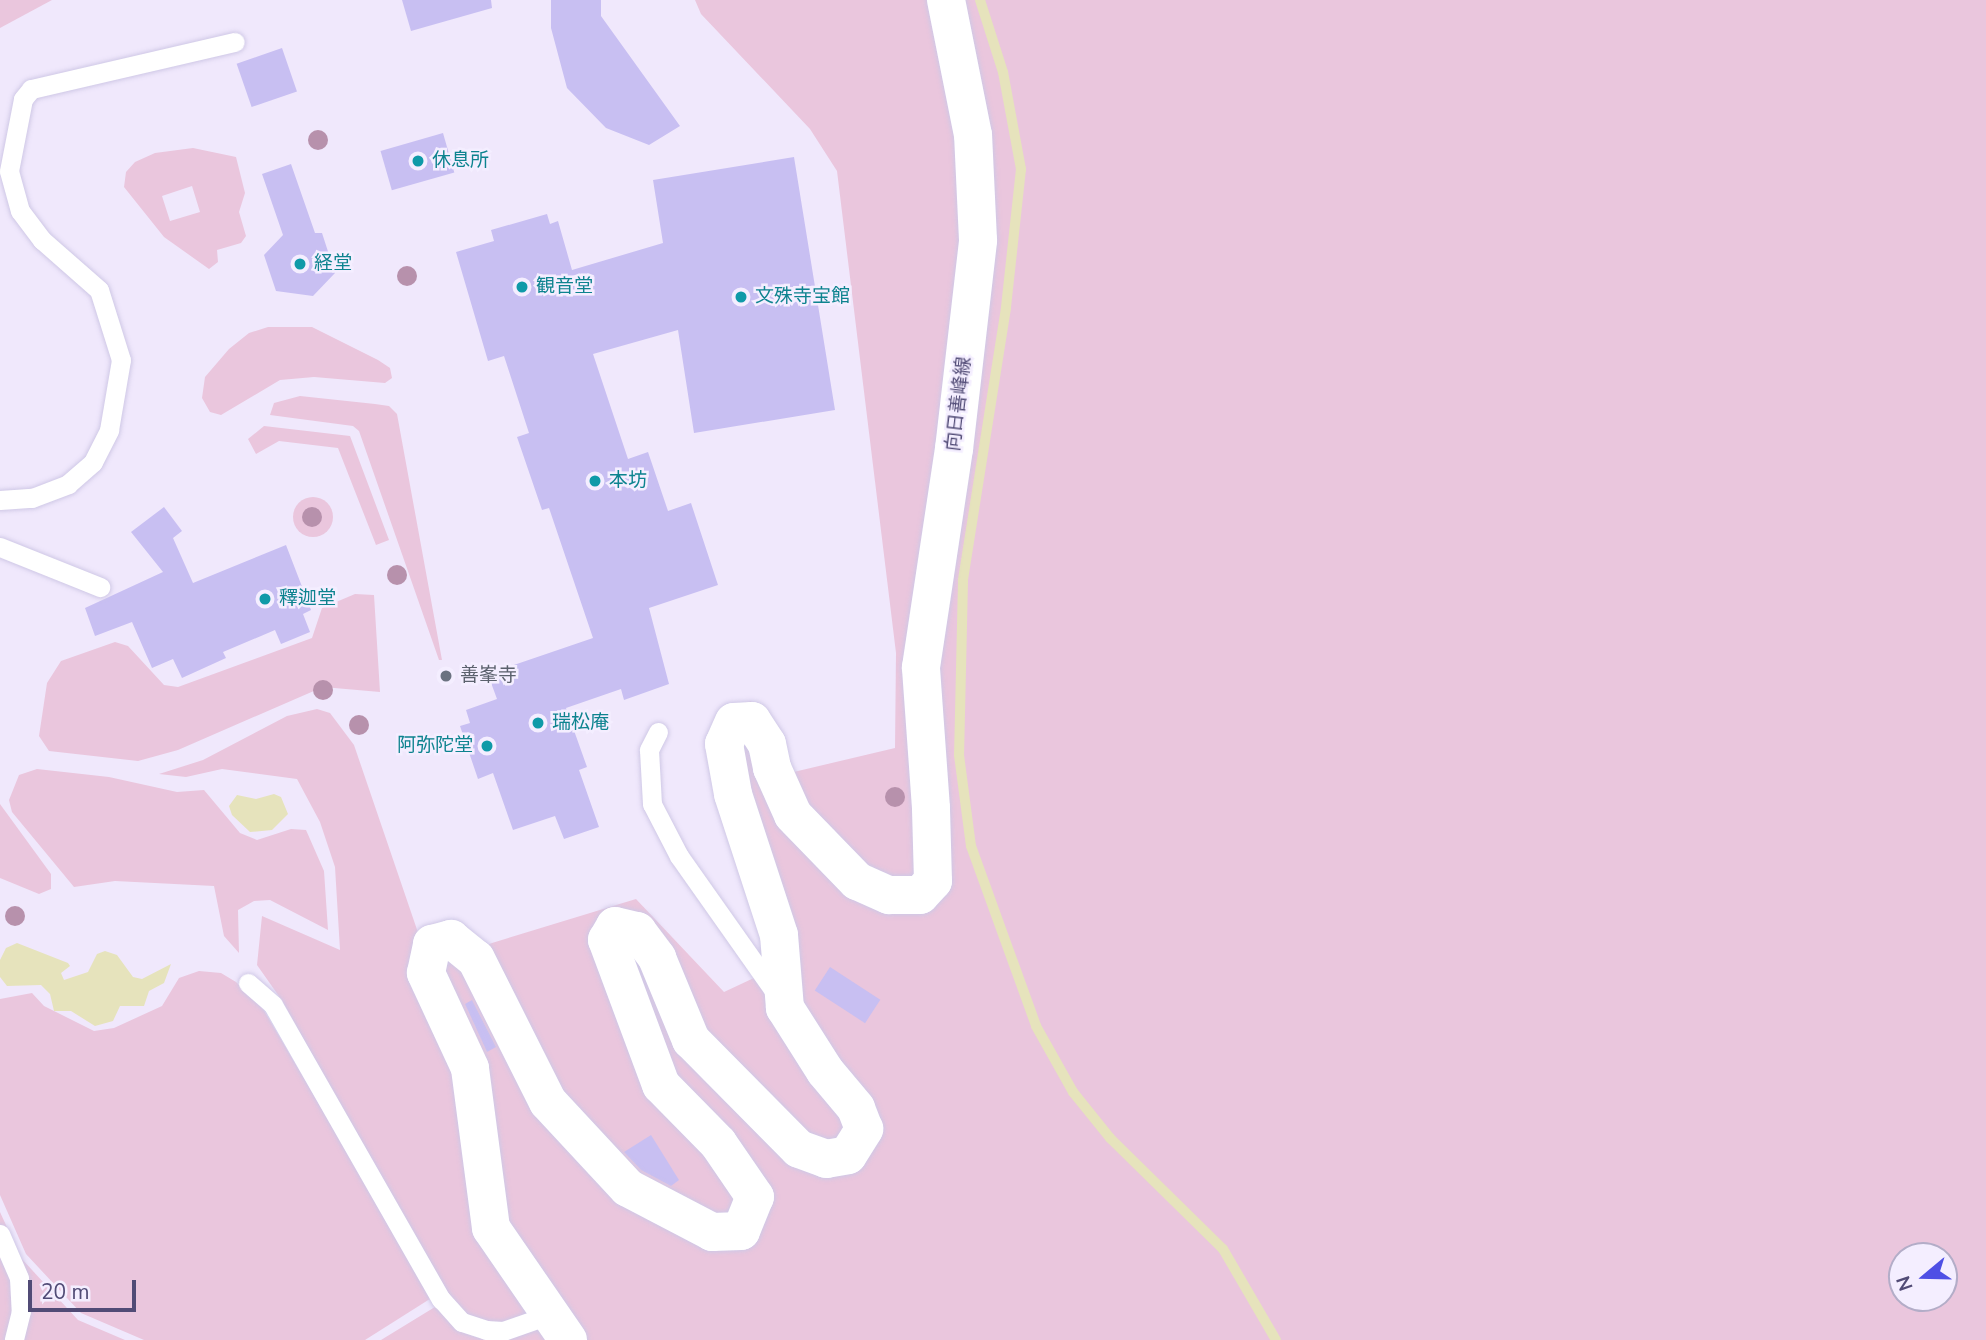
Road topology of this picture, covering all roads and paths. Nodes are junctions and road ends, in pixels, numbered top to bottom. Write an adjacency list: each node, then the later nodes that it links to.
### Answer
1 (946, 0): 8 (street, 向日善峰線)
2 (235, 42): 3 (lane)
3 (0, 500)
4 (0, 547): 5 (lane)
5 (100, 587)
6 (658, 732): 8 (lane)
7 (248, 983): 10 (lane)
8 (785, 1008): 10 (street)
9 (0, 1234): 11 (lane)
10 (558, 1327)
11 (14, 1340)

